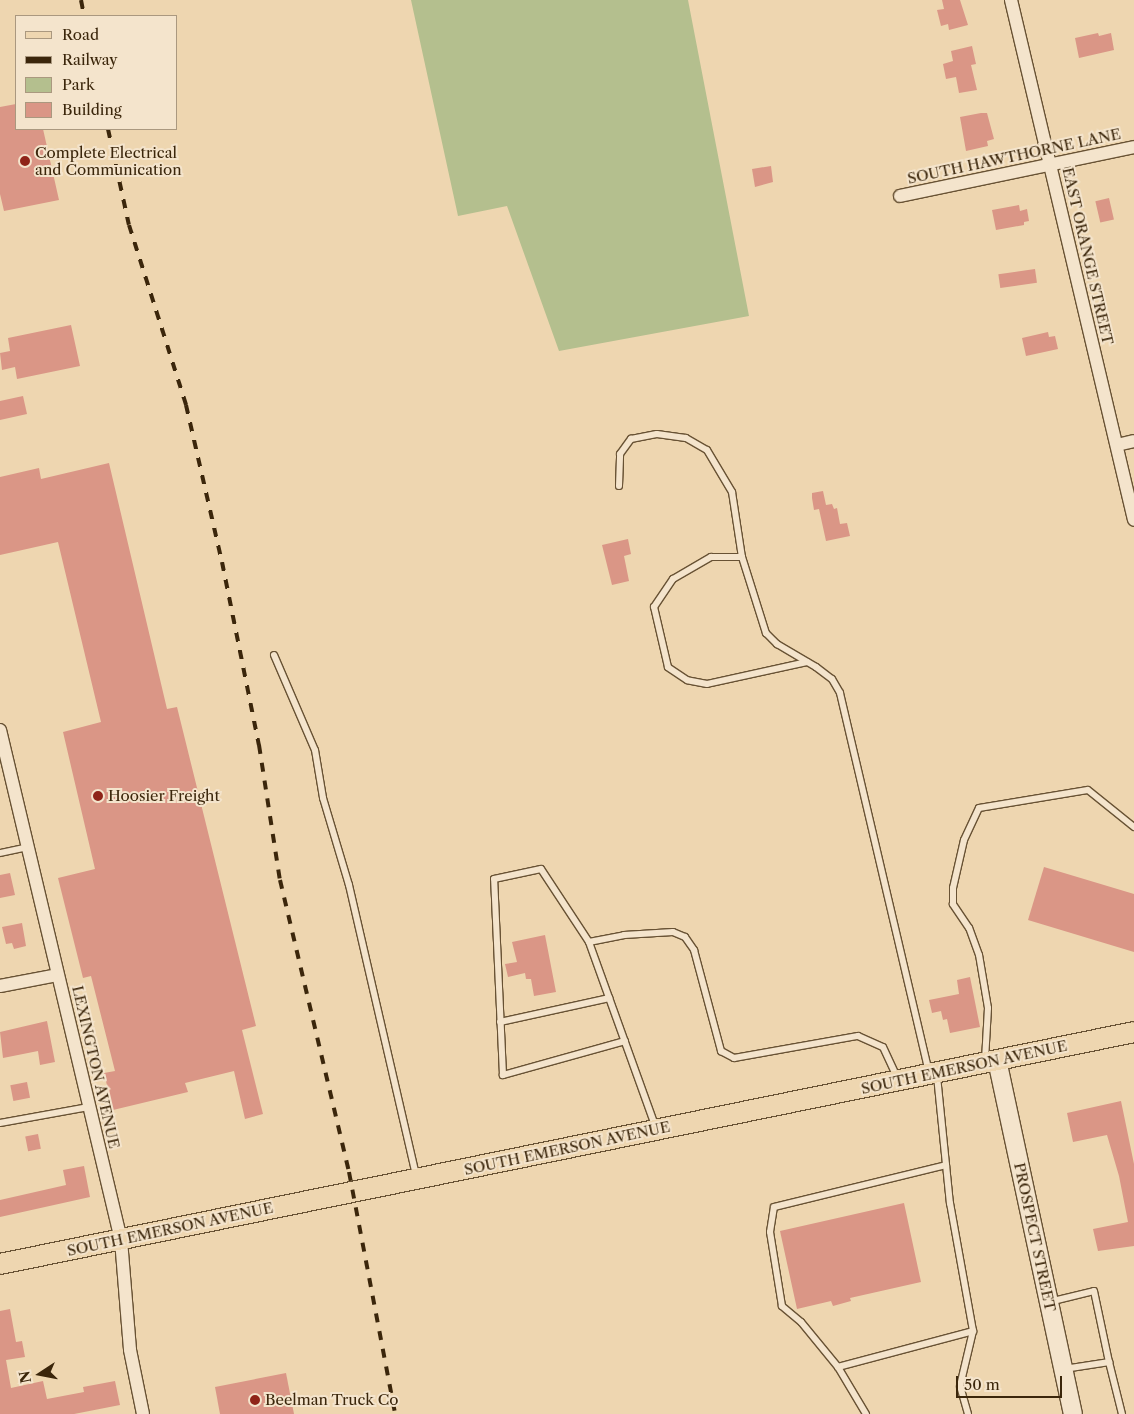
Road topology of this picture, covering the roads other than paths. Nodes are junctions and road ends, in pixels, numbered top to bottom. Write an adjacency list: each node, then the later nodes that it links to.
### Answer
1 (1011, 0): 3 (street, EAST ORANGE STREET)
2 (1134, 147): 3 (street, SOUTH HAWTHORNE LANE)
3 (1050, 164): 4 (street, SOUTH HAWTHORNE LANE); 6 (street, EAST ORANGE STREET)
4 (900, 196)
5 (1134, 441): 6 (street)
6 (1117, 445): 8 (street, EAST ORANGE STREET)
7 (618, 486): 9 (lane)
8 (1134, 520)
9 (742, 557): 11 (lane); 11 (lane)
10 (274, 655): 30 (lane)
11 (807, 662): 24 (lane)
12 (0, 730): 14 (street, LEXINGTON AVENUE)
13 (1134, 827): 23 (lane)
14 (28, 847): 15 (lane); 17 (street, LEXINGTON AVENUE)
15 (0, 853)
16 (589, 942): 19 (lane); 20 (lane); 25 (lane)
17 (58, 975): 18 (street); 26 (street, LEXINGTON AVENUE)
18 (0, 986)
19 (609, 998): 20 (lane); 22 (lane)
20 (500, 1022): 22 (lane)
21 (1134, 1032): 23 (main road, SOUTH EMERSON AVENUE)
22 (625, 1041): 28 (lane)
23 (991, 1061): 24 (main road, SOUTH EMERSON AVENUE); 33 (main road, PROSPECT STREET)
24 (933, 1073): 25 (main road, SOUTH EMERSON AVENUE); 29 (lane)
25 (898, 1080): 28 (main road, SOUTH EMERSON AVENUE)
26 (89, 1107): 27 (lane); 31 (street, LEXINGTON AVENUE)
27 (0, 1123)
28 (656, 1130): 30 (main road, SOUTH EMERSON AVENUE)
29 (946, 1165): 34 (lane); 36 (lane)
30 (417, 1179): 31 (main road, SOUTH EMERSON AVENUE)
31 (120, 1240): 32 (main road, SOUTH EMERSON AVENUE); 38 (street, LEXINGTON AVENUE)
32 (0, 1264)
33 (1050, 1302): 35 (lane); 37 (main road, PROSPECT STREET)
34 (973, 1331): 36 (lane); 40 (lane)
35 (1109, 1362): 37 (lane); 42 (lane)
36 (838, 1366): 39 (lane)
37 (1063, 1369): 41 (main road, PROSPECT STREET)
38 (143, 1414)
39 (866, 1414)
40 (968, 1414)
41 (1073, 1414)
42 (1122, 1414)

